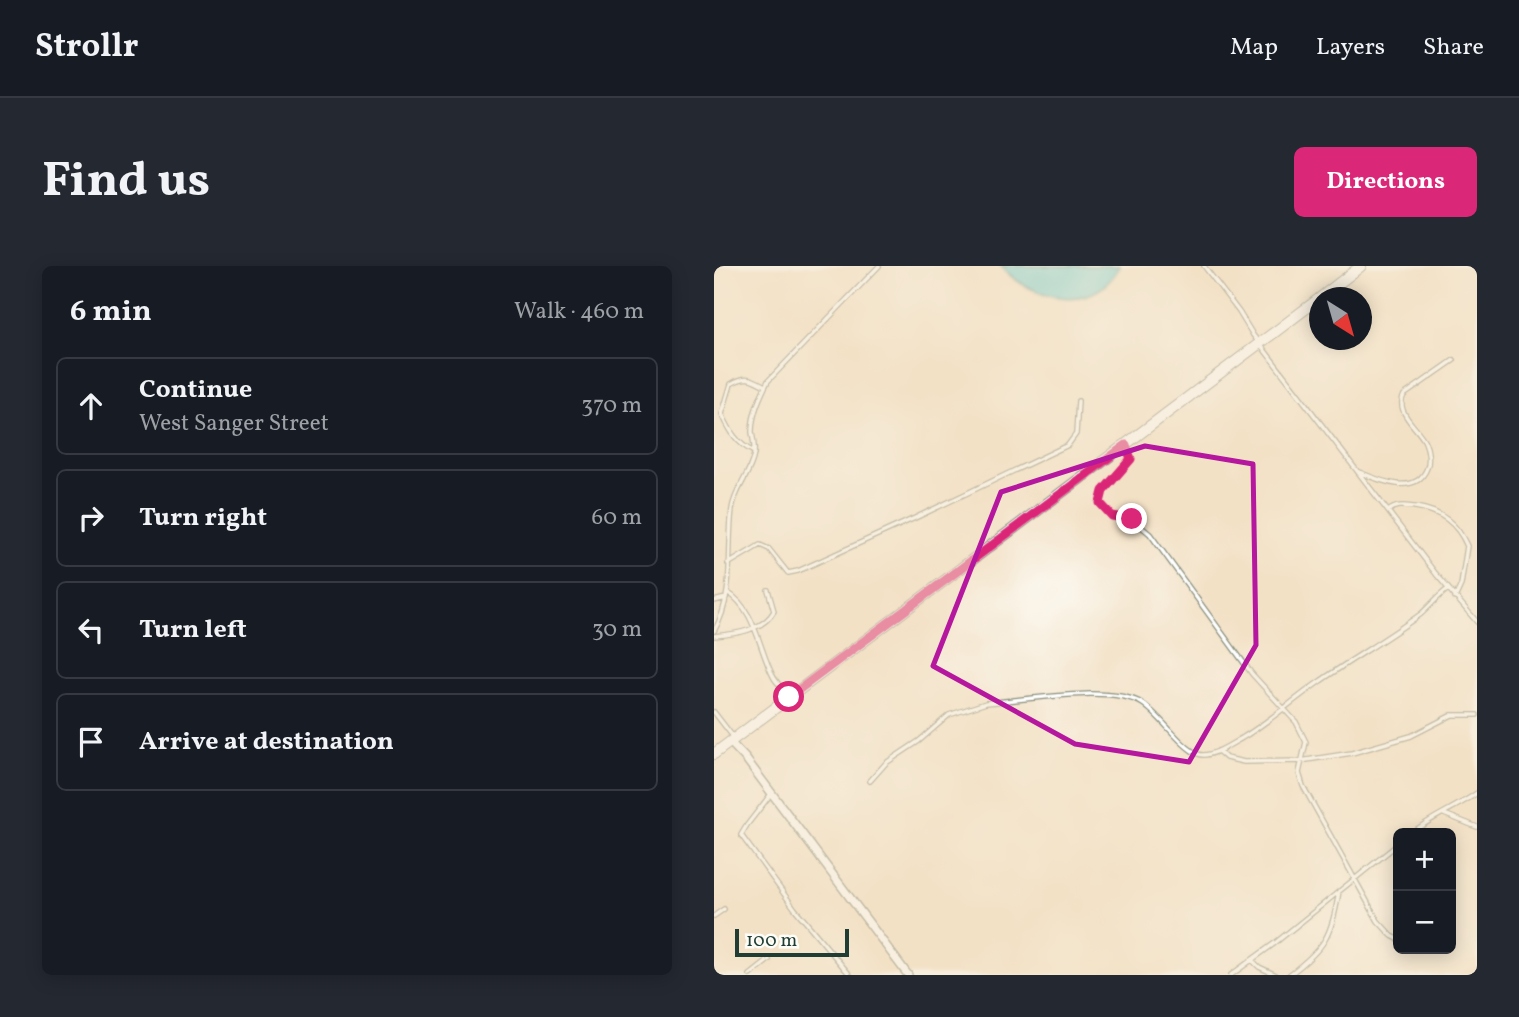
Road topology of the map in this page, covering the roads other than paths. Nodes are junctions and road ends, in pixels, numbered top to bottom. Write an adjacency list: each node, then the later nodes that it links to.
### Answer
1 (879, 266): 8 (lane)
2 (1204, 266): 6 (lane)
3 (1361, 266): 4 (main road)
4 (1334, 287)
5 (1309, 306): 6 (main road)
6 (1259, 344): 10 (main road); 12 (lane)
7 (1454, 360): 12 (lane)
8 (765, 386): 11 (lane); 11 (lane)
9 (1078, 401): 14 (lane)
10 (1126, 445): 24 (main road); 25 (lane)
11 (754, 452): 14 (lane)
12 (1357, 471): 13 (lane)
13 (1388, 511): 15 (lane); 19 (lane)
14 (728, 564): 17 (lane)
15 (1448, 589): 19 (lane); 25 (lane)
16 (768, 590): 22 (lane)
17 (726, 592): 18 (lane); 22 (lane)
18 (726, 598): 20 (lane); 23 (lane)
19 (1455, 598): 21 (lane)
20 (714, 601)
21 (1477, 622)
22 (754, 628): 23 (lane); 24 (lane)
23 (714, 634)
24 (789, 697): 28 (main road)
25 (1283, 707): 29 (lane); 31 (lane)
26 (714, 712): 28 (lane)
27 (1477, 715): 31 (lane)
28 (732, 740): 30 (main road); 34 (street)
29 (1218, 751): 31 (lane); 32 (lane)
30 (714, 754)
31 (1300, 761): 39 (lane)
32 (870, 781)
33 (1477, 793): 35 (lane)
34 (772, 794): 47 (lane); 48 (street)
35 (1444, 814): 36 (lane); 37 (lane)
36 (1477, 827)
37 (1418, 828)
38 (1393, 849): 39 (lane)
39 (1354, 879): 40 (lane); 43 (lane)
40 (1339, 891): 45 (lane); 51 (lane)
41 (724, 909): 42 (lane)
42 (714, 916)
43 (1393, 936)
44 (769, 960): 46 (lane)
45 (1252, 960): 49 (lane); 50 (lane)
46 (750, 975)
47 (850, 975)
48 (908, 975)
49 (1231, 975)
50 (1276, 975)
51 (1289, 975)

